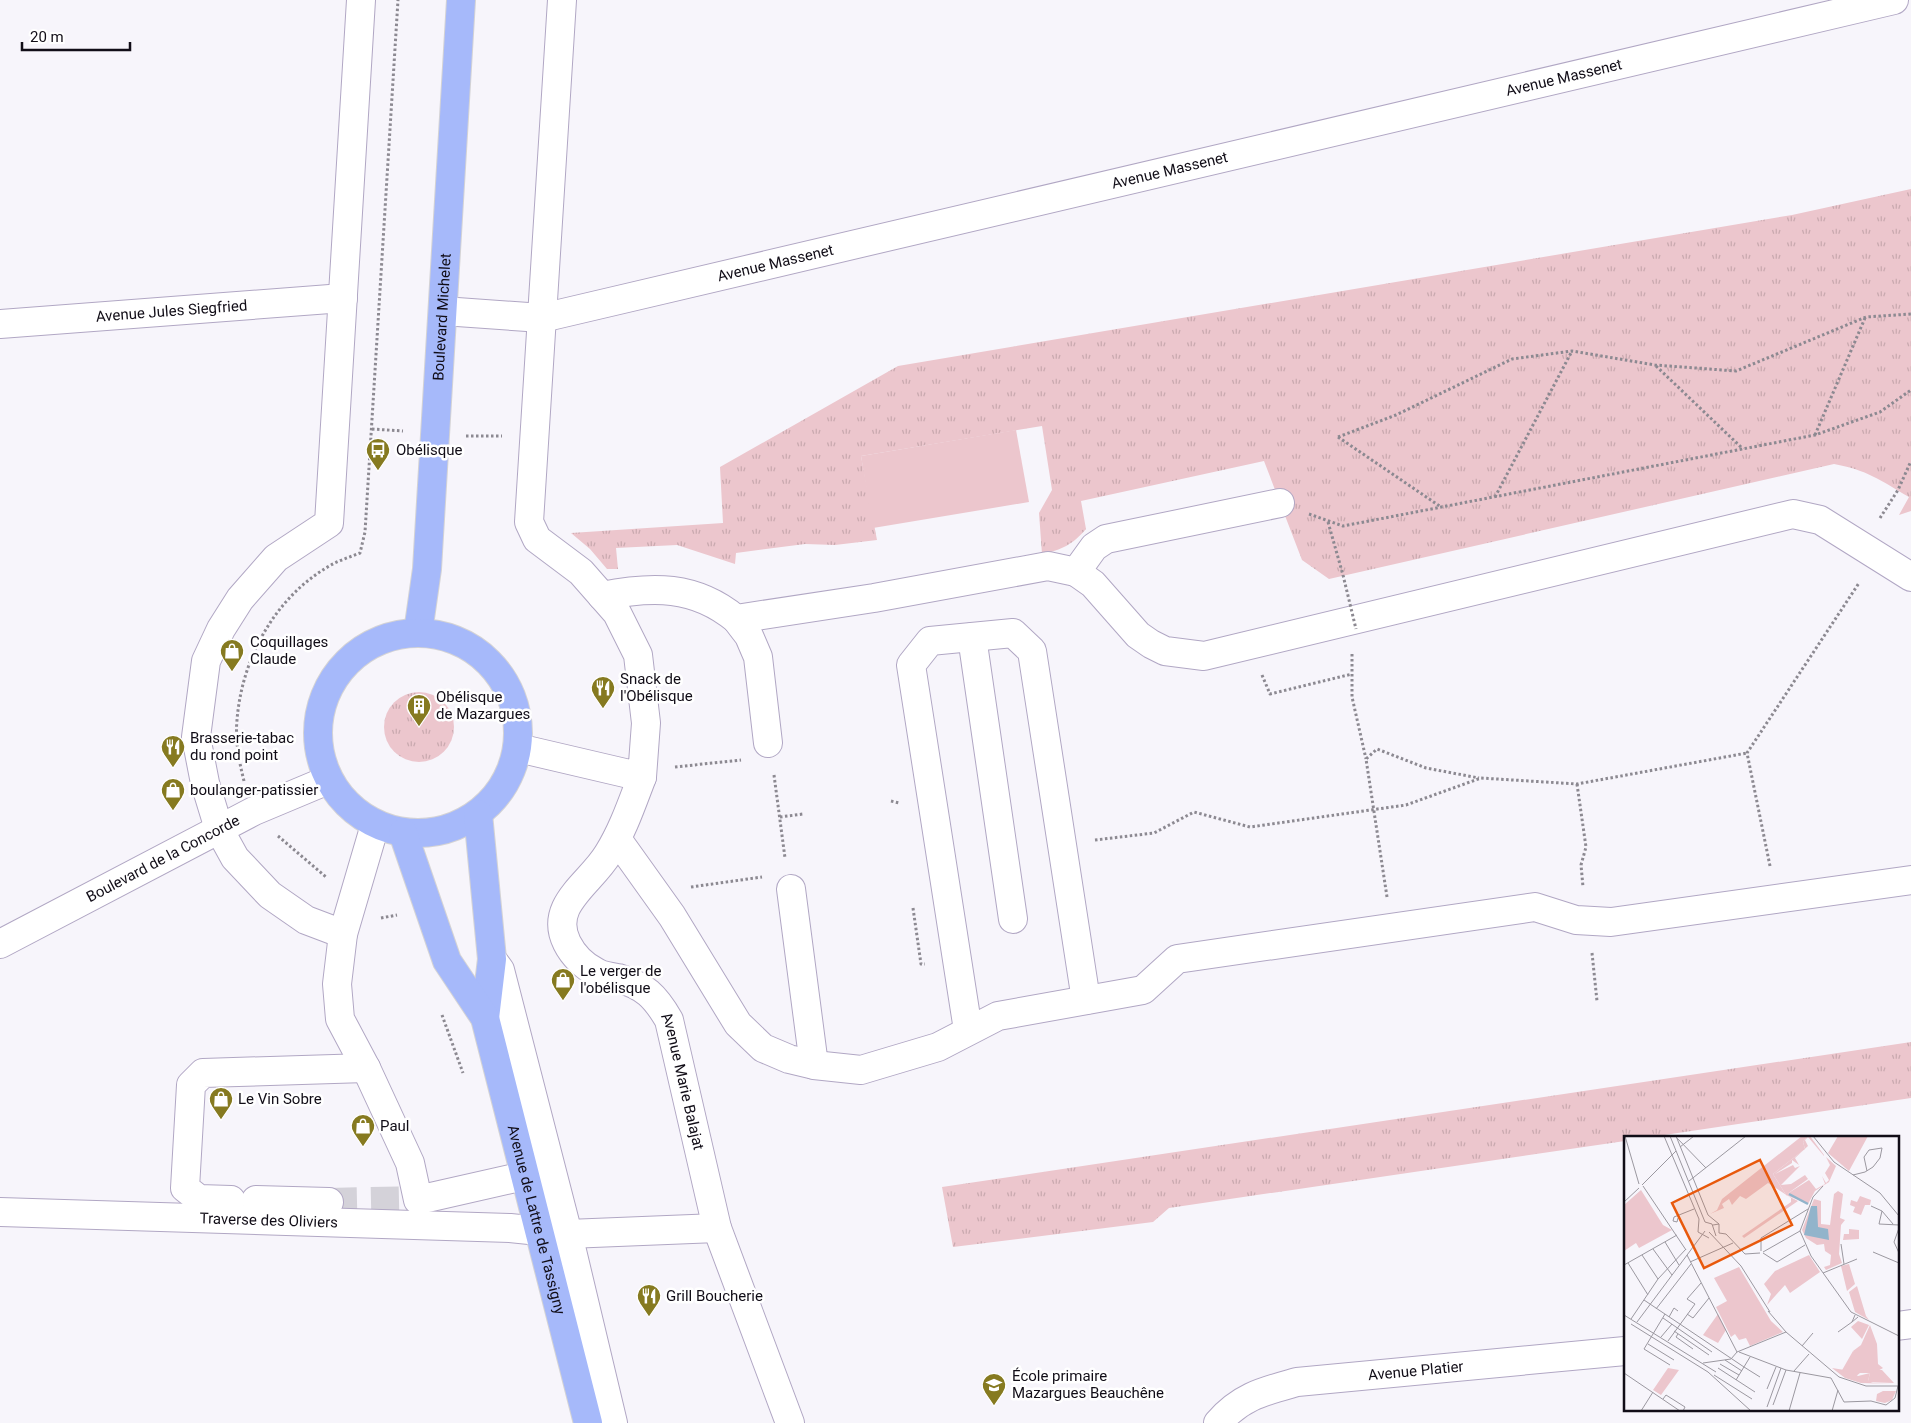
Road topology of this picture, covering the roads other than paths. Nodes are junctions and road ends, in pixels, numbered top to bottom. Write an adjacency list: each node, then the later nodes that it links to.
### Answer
1 (361, 0): 5 (street)
2 (462, 0): 6 (main road, Boulevard Michelet)
3 (562, 0): 7 (street)
4 (1894, 0): 7 (street, Avenue Massenet)
5 (343, 298): 8 (street, Avenue Jules Siegfried); 22 (street)
6 (443, 311): 7 (street, Avenue Massenet); 14 (main road, Boulevard Michelet)
7 (542, 318): 12 (street, Avenue Marie Balajat)
8 (0, 324)
9 (1280, 503): 10 (street)
10 (1076, 572): 11 (street); 13 (street)
11 (1911, 577)
12 (602, 596): 13 (street); 18 (street, Avenue Marie Balajat)
13 (736, 618): 16 (street)
14 (418, 632): 17 (main road); 19 (main road)
15 (972, 637): 27 (street); 31 (street); 33 (street)
16 (768, 743)
17 (518, 748): 18 (street); 20 (main road)
18 (642, 773): 24 (street, Avenue Marie Balajat)
19 (328, 780): 21 (main road); 22 (street, Boulevard de la Concorde)
20 (478, 814): 23 (main road); 30 (main road, Avenue de Lattre de Tassigny)
21 (375, 825): 23 (main road); 28 (street)
22 (219, 829): 28 (street); 29 (street, Boulevard de la Concorde)
23 (403, 833): 32 (main road, Avenue de Lattre de Tassigny)
24 (617, 839): 34 (street); 39 (street, Avenue Marie Balajat)
25 (788, 877): 34 (street)
26 (1911, 880): 31 (street)
27 (1013, 919)
28 (343, 934): 35 (street)
29 (0, 944)
30 (492, 959): 32 (main road, Avenue de Lattre de Tassigny); 41 (street)
31 (1086, 1000): 33 (street)
32 (486, 1018): 36 (main road, Avenue de Lattre de Tassigny)
33 (968, 1030): 34 (street)
34 (814, 1065)
35 (366, 1068): 36 (street); 37 (street)
36 (524, 1176): 40 (main road, Avenue de Lattre de Tassigny)
37 (329, 1202)
38 (0, 1212): 40 (street, Traverse des Oliviers)
39 (717, 1228): 41 (street, Traverse des Oliviers); 47 (street, Avenue Marie Balajat)
40 (538, 1231): 41 (street, Traverse des Oliviers); 45 (main road, Avenue de Lattre de Tassigny)
41 (568, 1234): 46 (street)
42 (1911, 1324): 43 (street)
43 (1898, 1326)
44 (1624, 1351): 48 (street, Avenue Platier)
45 (588, 1423)
46 (613, 1423)
47 (790, 1423)
48 (1218, 1423)

